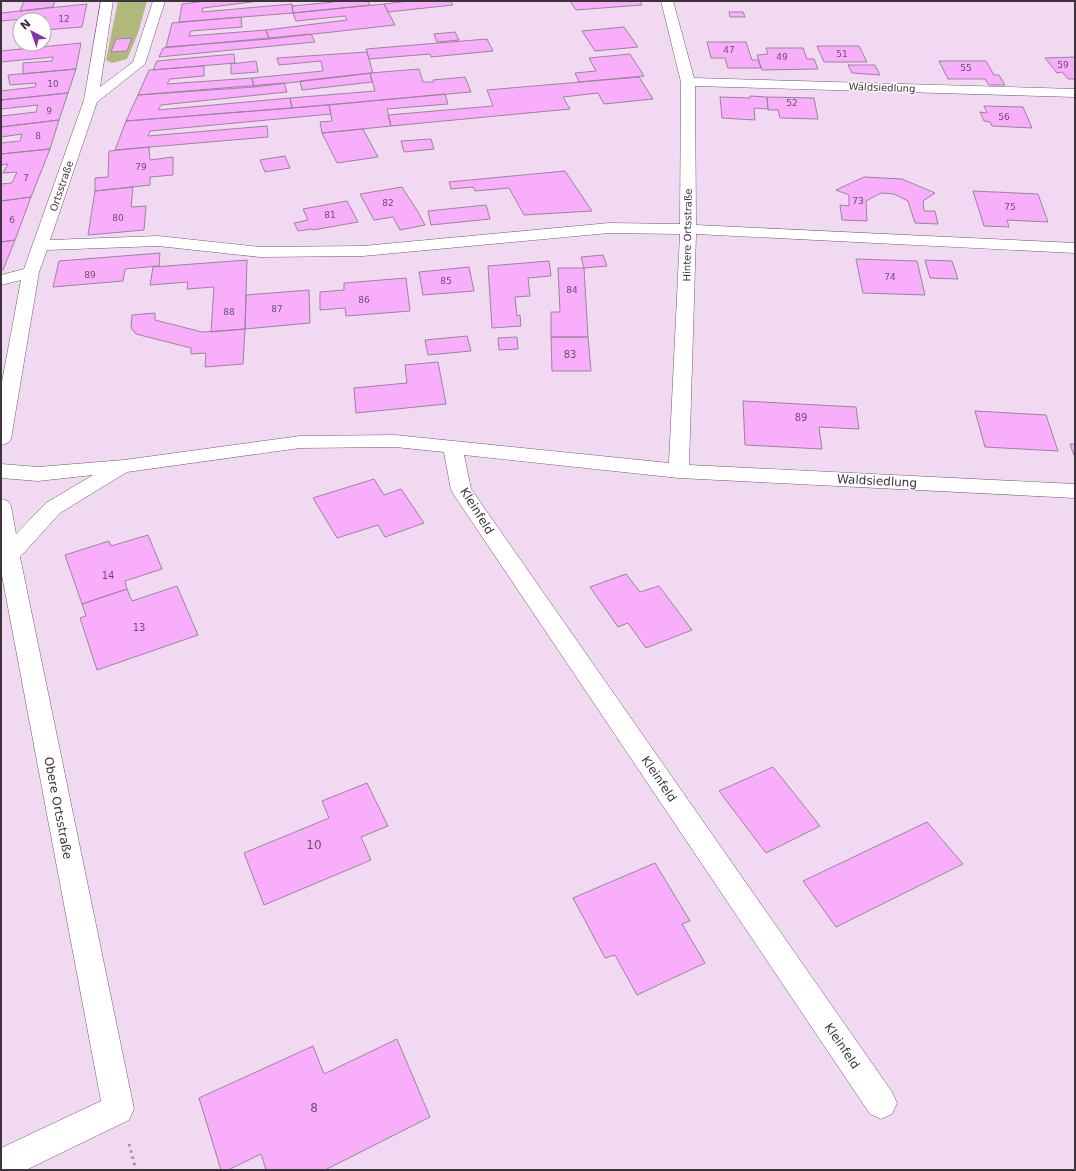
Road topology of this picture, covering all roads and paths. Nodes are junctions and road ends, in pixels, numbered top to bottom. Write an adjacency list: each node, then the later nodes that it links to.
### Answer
1 (107, 1): 6 (street, Ortsstraße)
2 (159, 1): 6 (street)
3 (667, 1): 4 (street, Hintere Ortsstraße)
4 (688, 82): 5 (street, Waldsiedlung); 7 (street, Hintere Ortsstraße)
5 (1075, 93)
6 (91, 100): 8 (street, Ortsstraße)
7 (688, 229): 8 (street); 9 (street); 16 (street, Hintere Ortsstraße)
8 (41, 245): 10 (street, Ortsstraße)
9 (1075, 248)
10 (31, 272): 11 (street); 12 (street)
11 (1, 280)
12 (1, 439)
13 (453, 448): 14 (street, Waldsiedlung); 16 (street, Waldsiedlung); 20 (street, Kleinfeld)
14 (124, 466): 15 (street, Waldsiedlung); 19 (street)
15 (1, 471)
16 (679, 471): 17 (street, Waldsiedlung)
17 (1075, 491)
18 (1, 506): 19 (street, Obere Ortsstraße)
19 (9, 555): 21 (street, Obere Ortsstraße)
20 (881, 1103)
21 (1, 1166)

